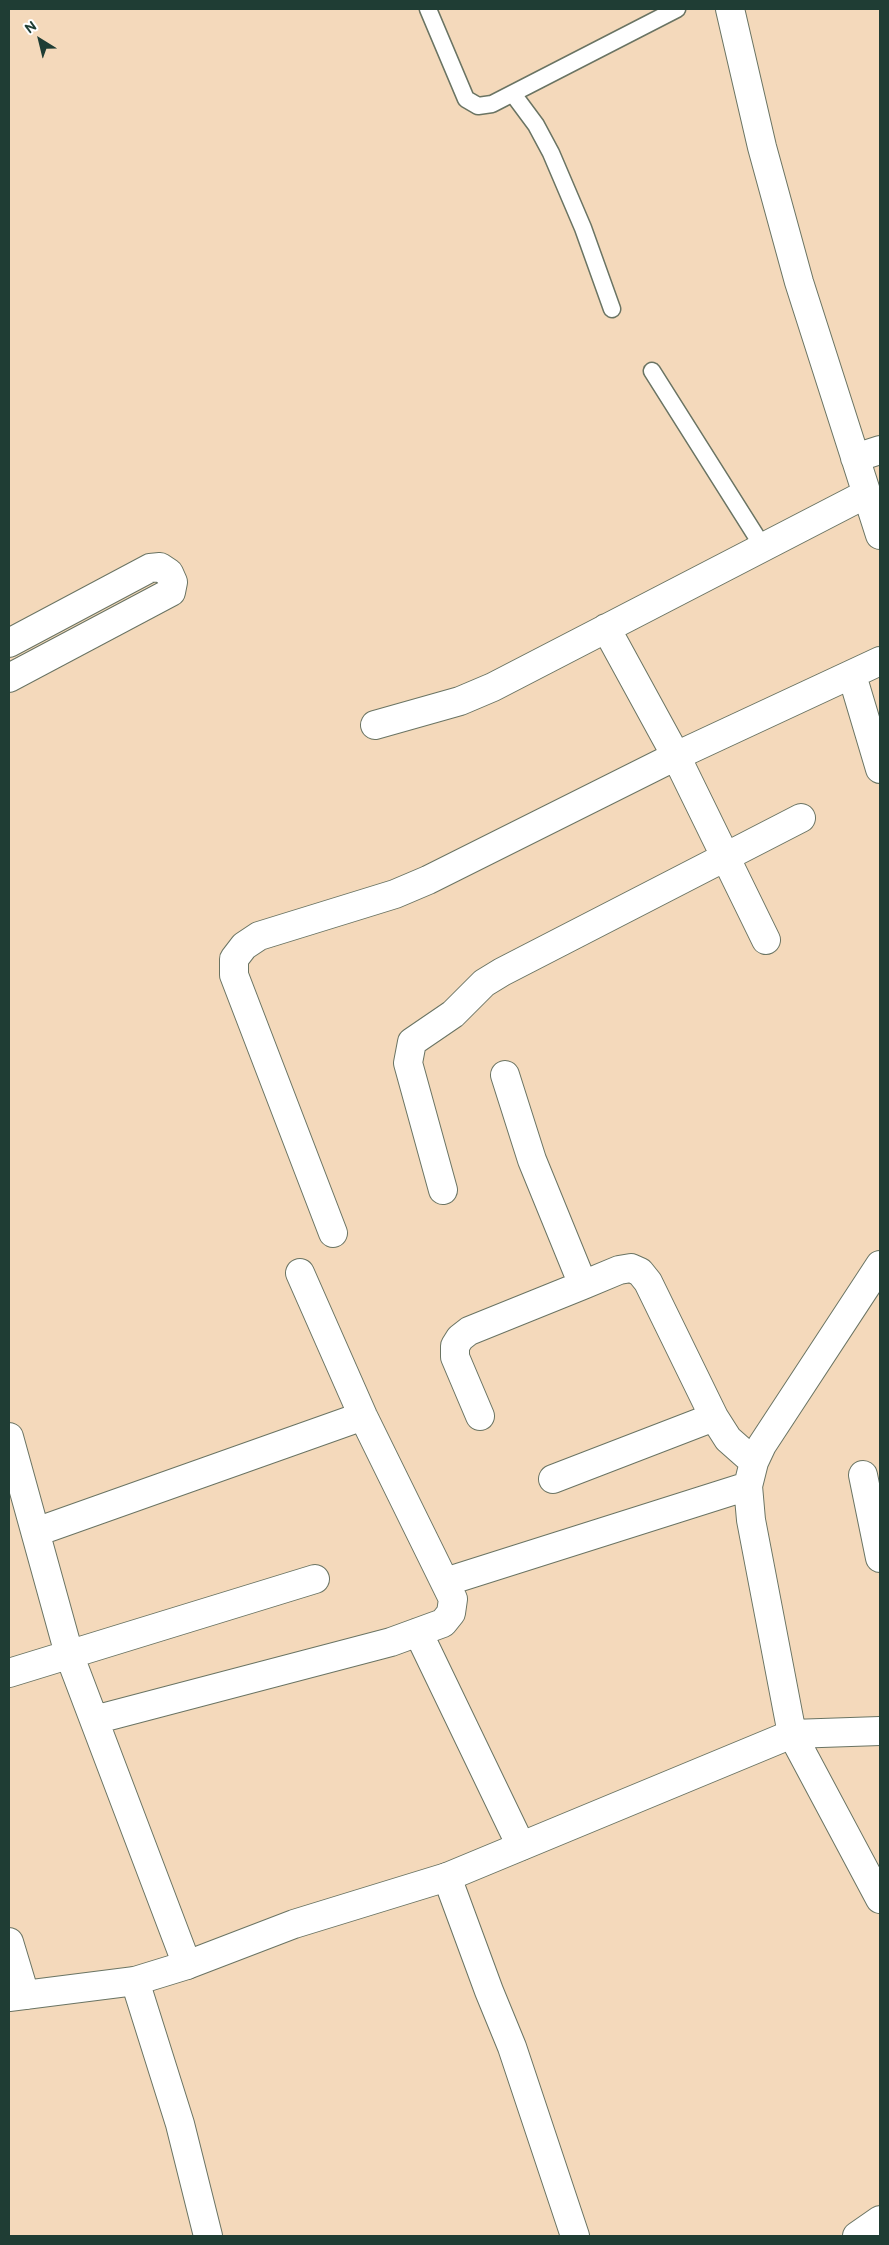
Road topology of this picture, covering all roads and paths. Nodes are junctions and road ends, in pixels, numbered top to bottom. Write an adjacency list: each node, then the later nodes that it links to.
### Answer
1 (428, 9): 4 (lane)
2 (677, 9): 4 (lane)
3 (730, 9): 8 (street)
4 (513, 94): 5 (lane)
5 (612, 309)
6 (652, 371): 11 (lane)
7 (880, 450): 8 (street)
8 (854, 458): 9 (street)
9 (866, 494): 10 (street); 11 (street)
10 (880, 535)
11 (763, 547): 12 (street)
12 (606, 628): 17 (street); 18 (street)
13 (9, 643): 16 (street)
14 (880, 661): 15 (street)
15 (852, 674): 18 (street); 19 (street)
16 (9, 678)
17 (374, 725)
18 (676, 756): 21 (street); 25 (street)
19 (880, 770)
20 (801, 818): 21 (street)
21 (726, 856): 22 (street); 24 (street)
22 (766, 940)
23 (505, 1075): 28 (street)
24 (443, 1190)
25 (333, 1233)
26 (880, 1265): 33 (street)
27 (300, 1273): 29 (street)
28 (583, 1285): 30 (street); 31 (street)
29 (363, 1416): 36 (street); 39 (street)
30 (480, 1416)
31 (714, 1417): 33 (street); 35 (street)
32 (9, 1437): 36 (street)
33 (751, 1474): 39 (street); 45 (street)
34 (863, 1475): 37 (street)
35 (554, 1479)
36 (36, 1532): 41 (street)
37 (880, 1558)
38 (315, 1579): 41 (street)
39 (445, 1582): 40 (street)
40 (418, 1632): 43 (street); 46 (street)
41 (69, 1654): 42 (street); 43 (street)
42 (9, 1673)
43 (94, 1720): 50 (street)
44 (880, 1731): 45 (street)
45 (792, 1734): 46 (street); 48 (street)
46 (520, 1846): 47 (street)
47 (447, 1877): 50 (street); 55 (street)
48 (880, 1898)
49 (9, 1942): 52 (street)
50 (187, 1965): 51 (street)
51 (135, 1981): 52 (street); 54 (street)
52 (17, 1996)
53 (880, 2220): 56 (street)
54 (208, 2236)
55 (575, 2236)
56 (857, 2236)

